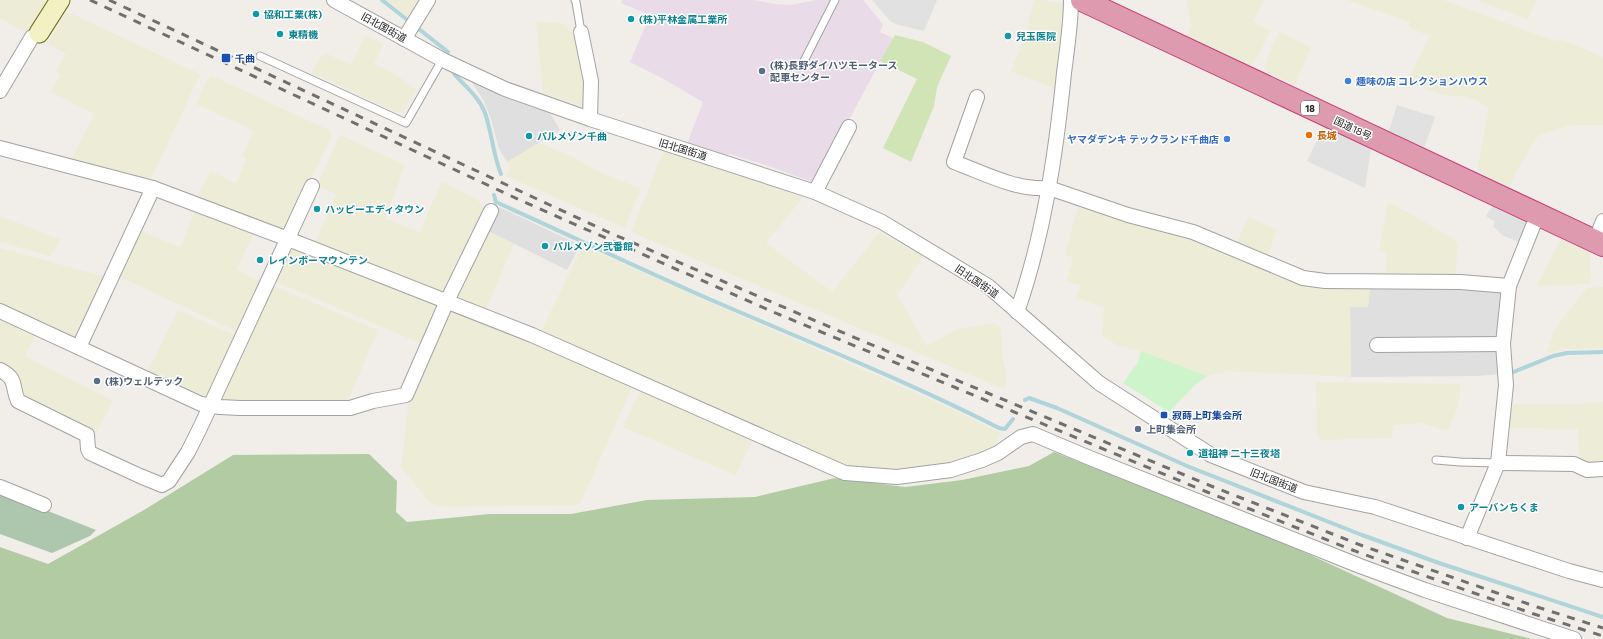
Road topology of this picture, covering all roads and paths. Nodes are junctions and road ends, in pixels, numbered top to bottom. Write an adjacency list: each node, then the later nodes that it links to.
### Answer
1 (60, 0): 10 (street)
2 (334, 0): 8 (street, 旧北国街道)
3 (428, 0): 8 (street)
4 (575, 0): 9 (lane)
5 (835, 0): 13 (lane)
6 (1071, 0): 21 (street)
7 (1082, 0): 24 (highway, 国道18号 / 18)
8 (410, 30): 12 (street, 旧北国街道)
9 (580, 32): 16 (street)
10 (39, 33): 14 (street)
11 (260, 56): 12 (lane)
12 (442, 60): 16 (street, 旧北国街道)
13 (804, 61)
14 (0, 91)
15 (977, 97): 21 (street)
16 (590, 119): 22 (street, 旧北国街道)
17 (849, 127): 22 (street)
18 (0, 148): 20 (street)
19 (312, 186): 26 (street)
20 (153, 188): 26 (street); 34 (street)
21 (1049, 188): 28 (street); 31 (street)
22 (815, 192): 31 (street, 旧北国街道)
23 (491, 211): 29 (street)
24 (1539, 216): 27 (highway, 国道18号 / 18); 28 (street)
25 (1603, 221): 27 (street)
26 (288, 239): 29 (street); 36 (street)
27 (1599, 244)
28 (1509, 286): 32 (street)
29 (447, 301): 36 (street); 44 (street)
30 (0, 311): 34 (street)
31 (1017, 312): 42 (street, 旧北国街道)
32 (1504, 344): 33 (street); 38 (street)
33 (1377, 345)
34 (79, 347): 36 (street)
35 (0, 370): 36 (street)
36 (210, 405)
37 (1436, 460): 38 (lane)
38 (1498, 462): 39 (street); 42 (street)
39 (1603, 469)
40 (0, 487): 41 (street)
41 (44, 505)
42 (1467, 538): 43 (street, 旧北国街道)
43 (1603, 580)
44 (1574, 639)

